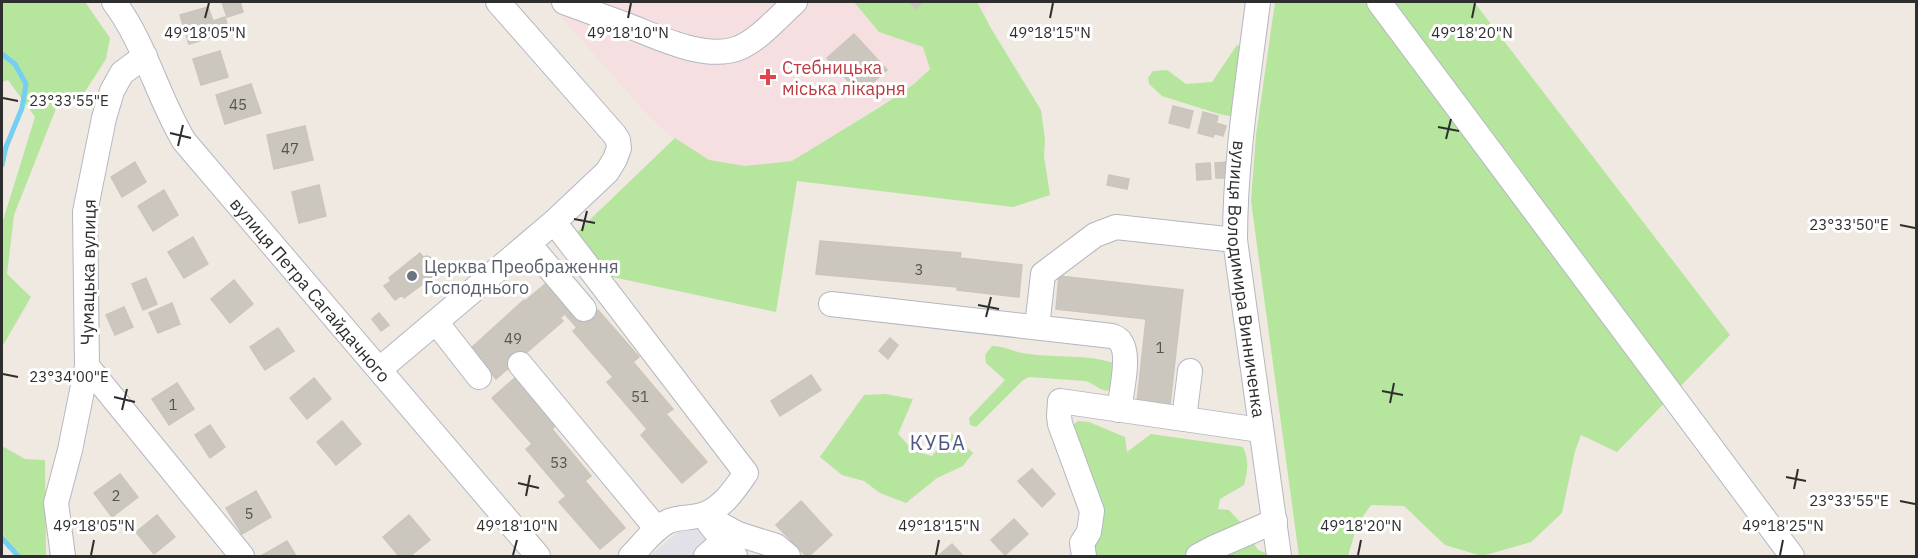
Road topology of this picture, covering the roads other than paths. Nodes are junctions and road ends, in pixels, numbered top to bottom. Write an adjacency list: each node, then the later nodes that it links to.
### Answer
1 (114, 2): 8 (street, вулиця Петра Сагайдачного)
2 (564, 2): 7 (street)
3 (795, 2): 7 (street)
4 (1258, 2): 10 (street, вулиця Володимира Винниченка)
5 (1379, 2): 36 (street)
6 (509, 5): 9 (street)
7 (616, 11)
8 (145, 56): 17 (street, Чумацька вулиця); 18 (street, вулиця Петра Сагайдачного)
9 (554, 222): 11 (street); 24 (street)
10 (1235, 240): 15 (street); 23 (street, вулиця Володимира Винниченка)
11 (529, 244): 13 (street); 14 (street)
12 (831, 304): 15 (street)
13 (584, 309)
14 (436, 322): 18 (street); 20 (street)
15 (1037, 327): 21 (street)
16 (520, 364): 26 (street)
17 (87, 366): 29 (street); 30 (street, Чумацька вулиця)
18 (380, 369): 31 (street, вулиця Петра Сагайдачного)
19 (1190, 371): 22 (street)
20 (479, 377)
21 (1119, 410): 22 (street); 28 (street)
22 (1184, 419): 23 (street)
23 (1260, 430): 25 (street, вулиця Володимира Винниченка)
24 (703, 515): 26 (street); 27 (street); 33 (street)
25 (1275, 521): 34 (street); 35 (street, вулиця Володимира Винниченка)
26 (657, 529): 32 (street)
27 (721, 552)
28 (1079, 552)
29 (63, 556)
30 (242, 556)
31 (538, 556)
32 (631, 556)
33 (788, 556)
34 (1198, 556)
35 (1280, 556)
36 (1791, 556)

